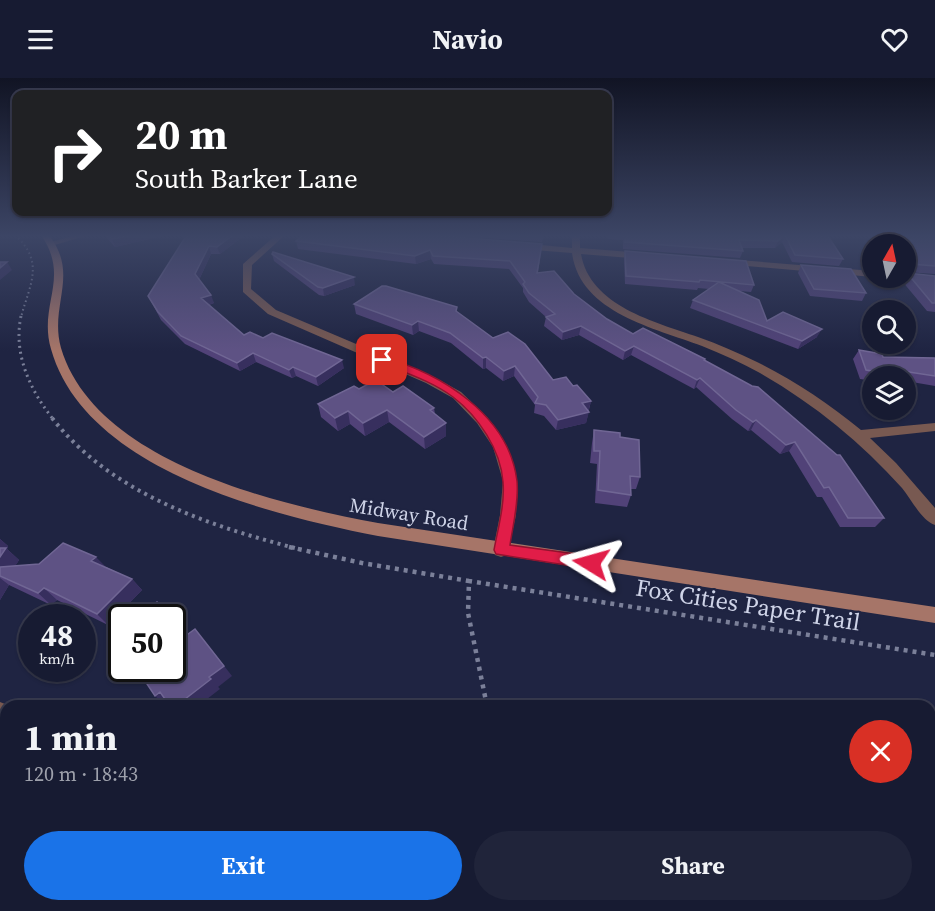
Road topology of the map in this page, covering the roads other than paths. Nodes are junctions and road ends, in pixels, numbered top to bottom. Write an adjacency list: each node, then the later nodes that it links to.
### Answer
1 (59, 274): 7 (main road, Midway Road)
2 (247, 274): 7 (street)
3 (581, 274): 5 (street)
4 (935, 427): 5 (street)
5 (860, 435): 6 (street)
6 (935, 519)
7 (501, 550): 8 (main road, Midway Road)
8 (935, 615)

